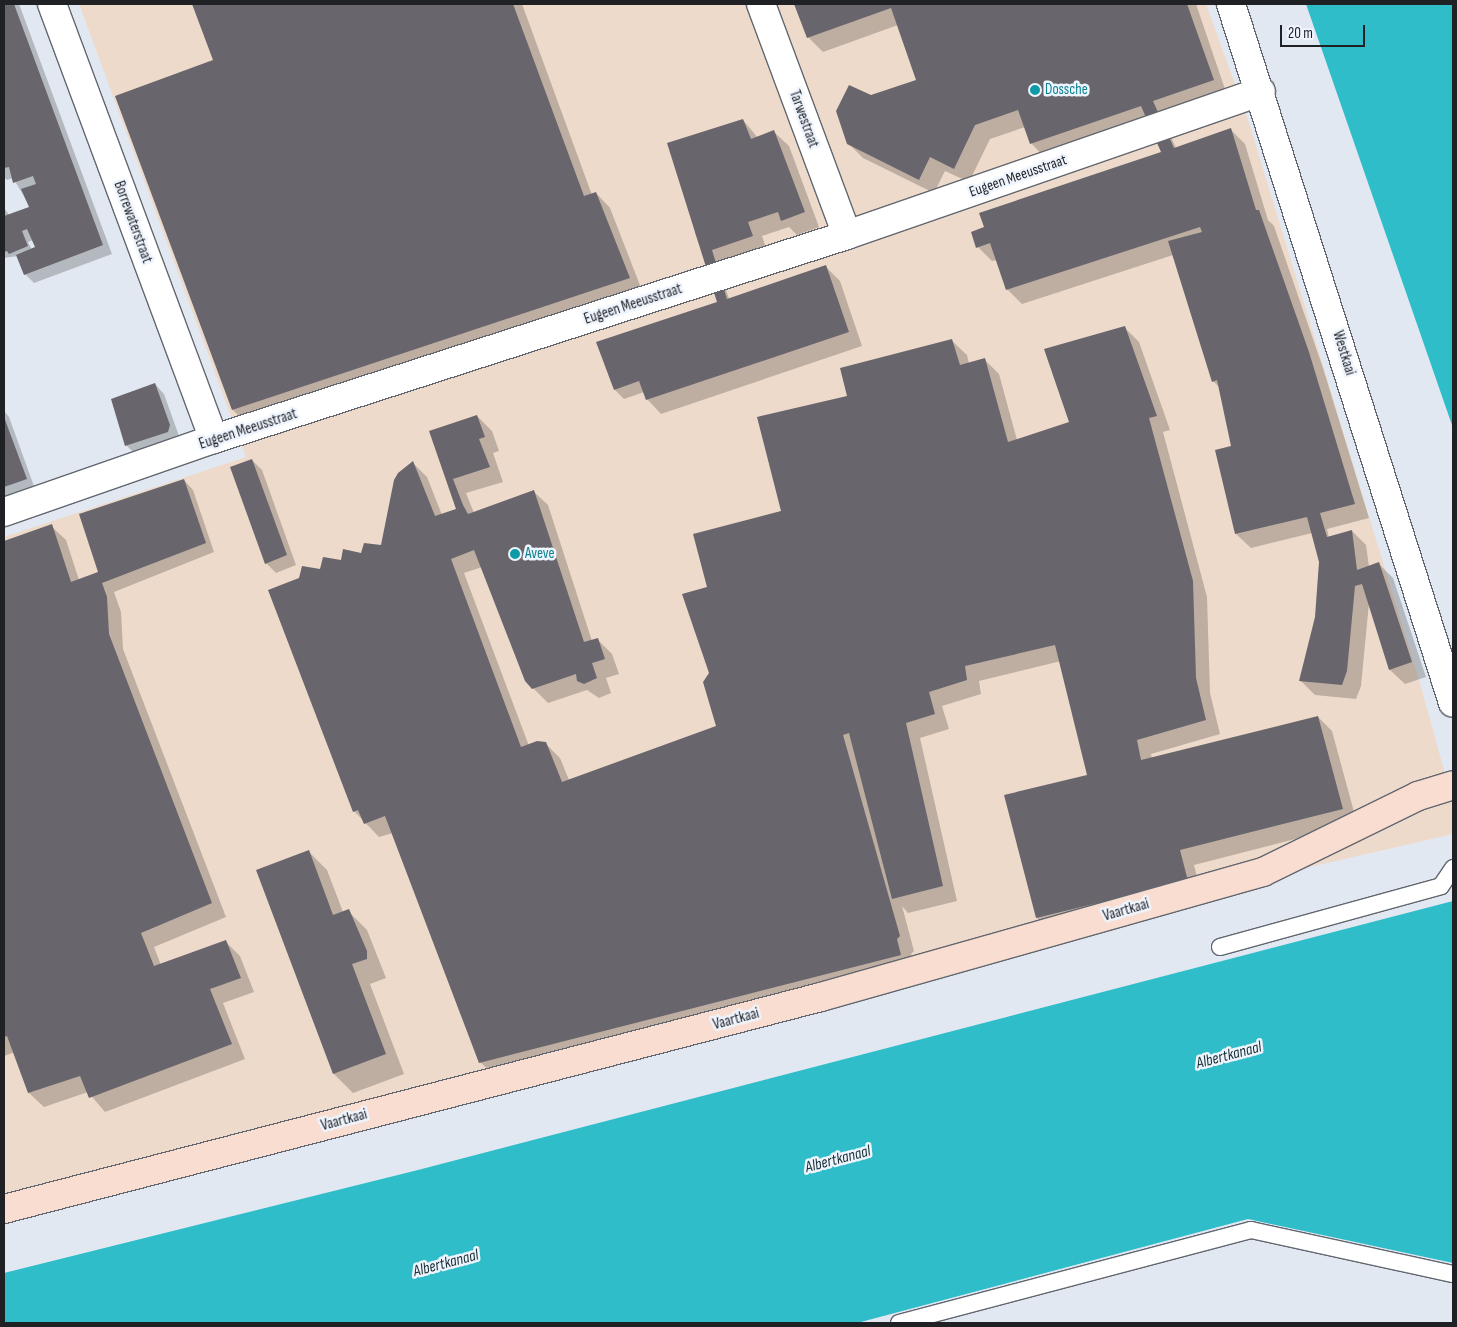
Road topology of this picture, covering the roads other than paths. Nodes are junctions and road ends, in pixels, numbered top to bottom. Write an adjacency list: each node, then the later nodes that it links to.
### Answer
1 (52, 4): 6 (street, Borrewaterstraat)
2 (761, 4): 5 (street, Tarwestraat)
3 (1231, 4): 4 (street, Westkaai)
4 (1262, 92): 5 (street, Eugeen Meeusstraat); 8 (street, Westkaai)
5 (847, 235): 6 (street, Eugeen Meeusstraat)
6 (214, 439): 7 (street, Eugeen Meeusstraat)
7 (4, 512)
8 (1453, 703)
9 (1453, 785): 12 (street, Vaartkaai)
10 (1453, 868): 11 (lane)
11 (1220, 947)
12 (4, 1209)
13 (1453, 1274): 14 (lane)
14 (899, 1323)

